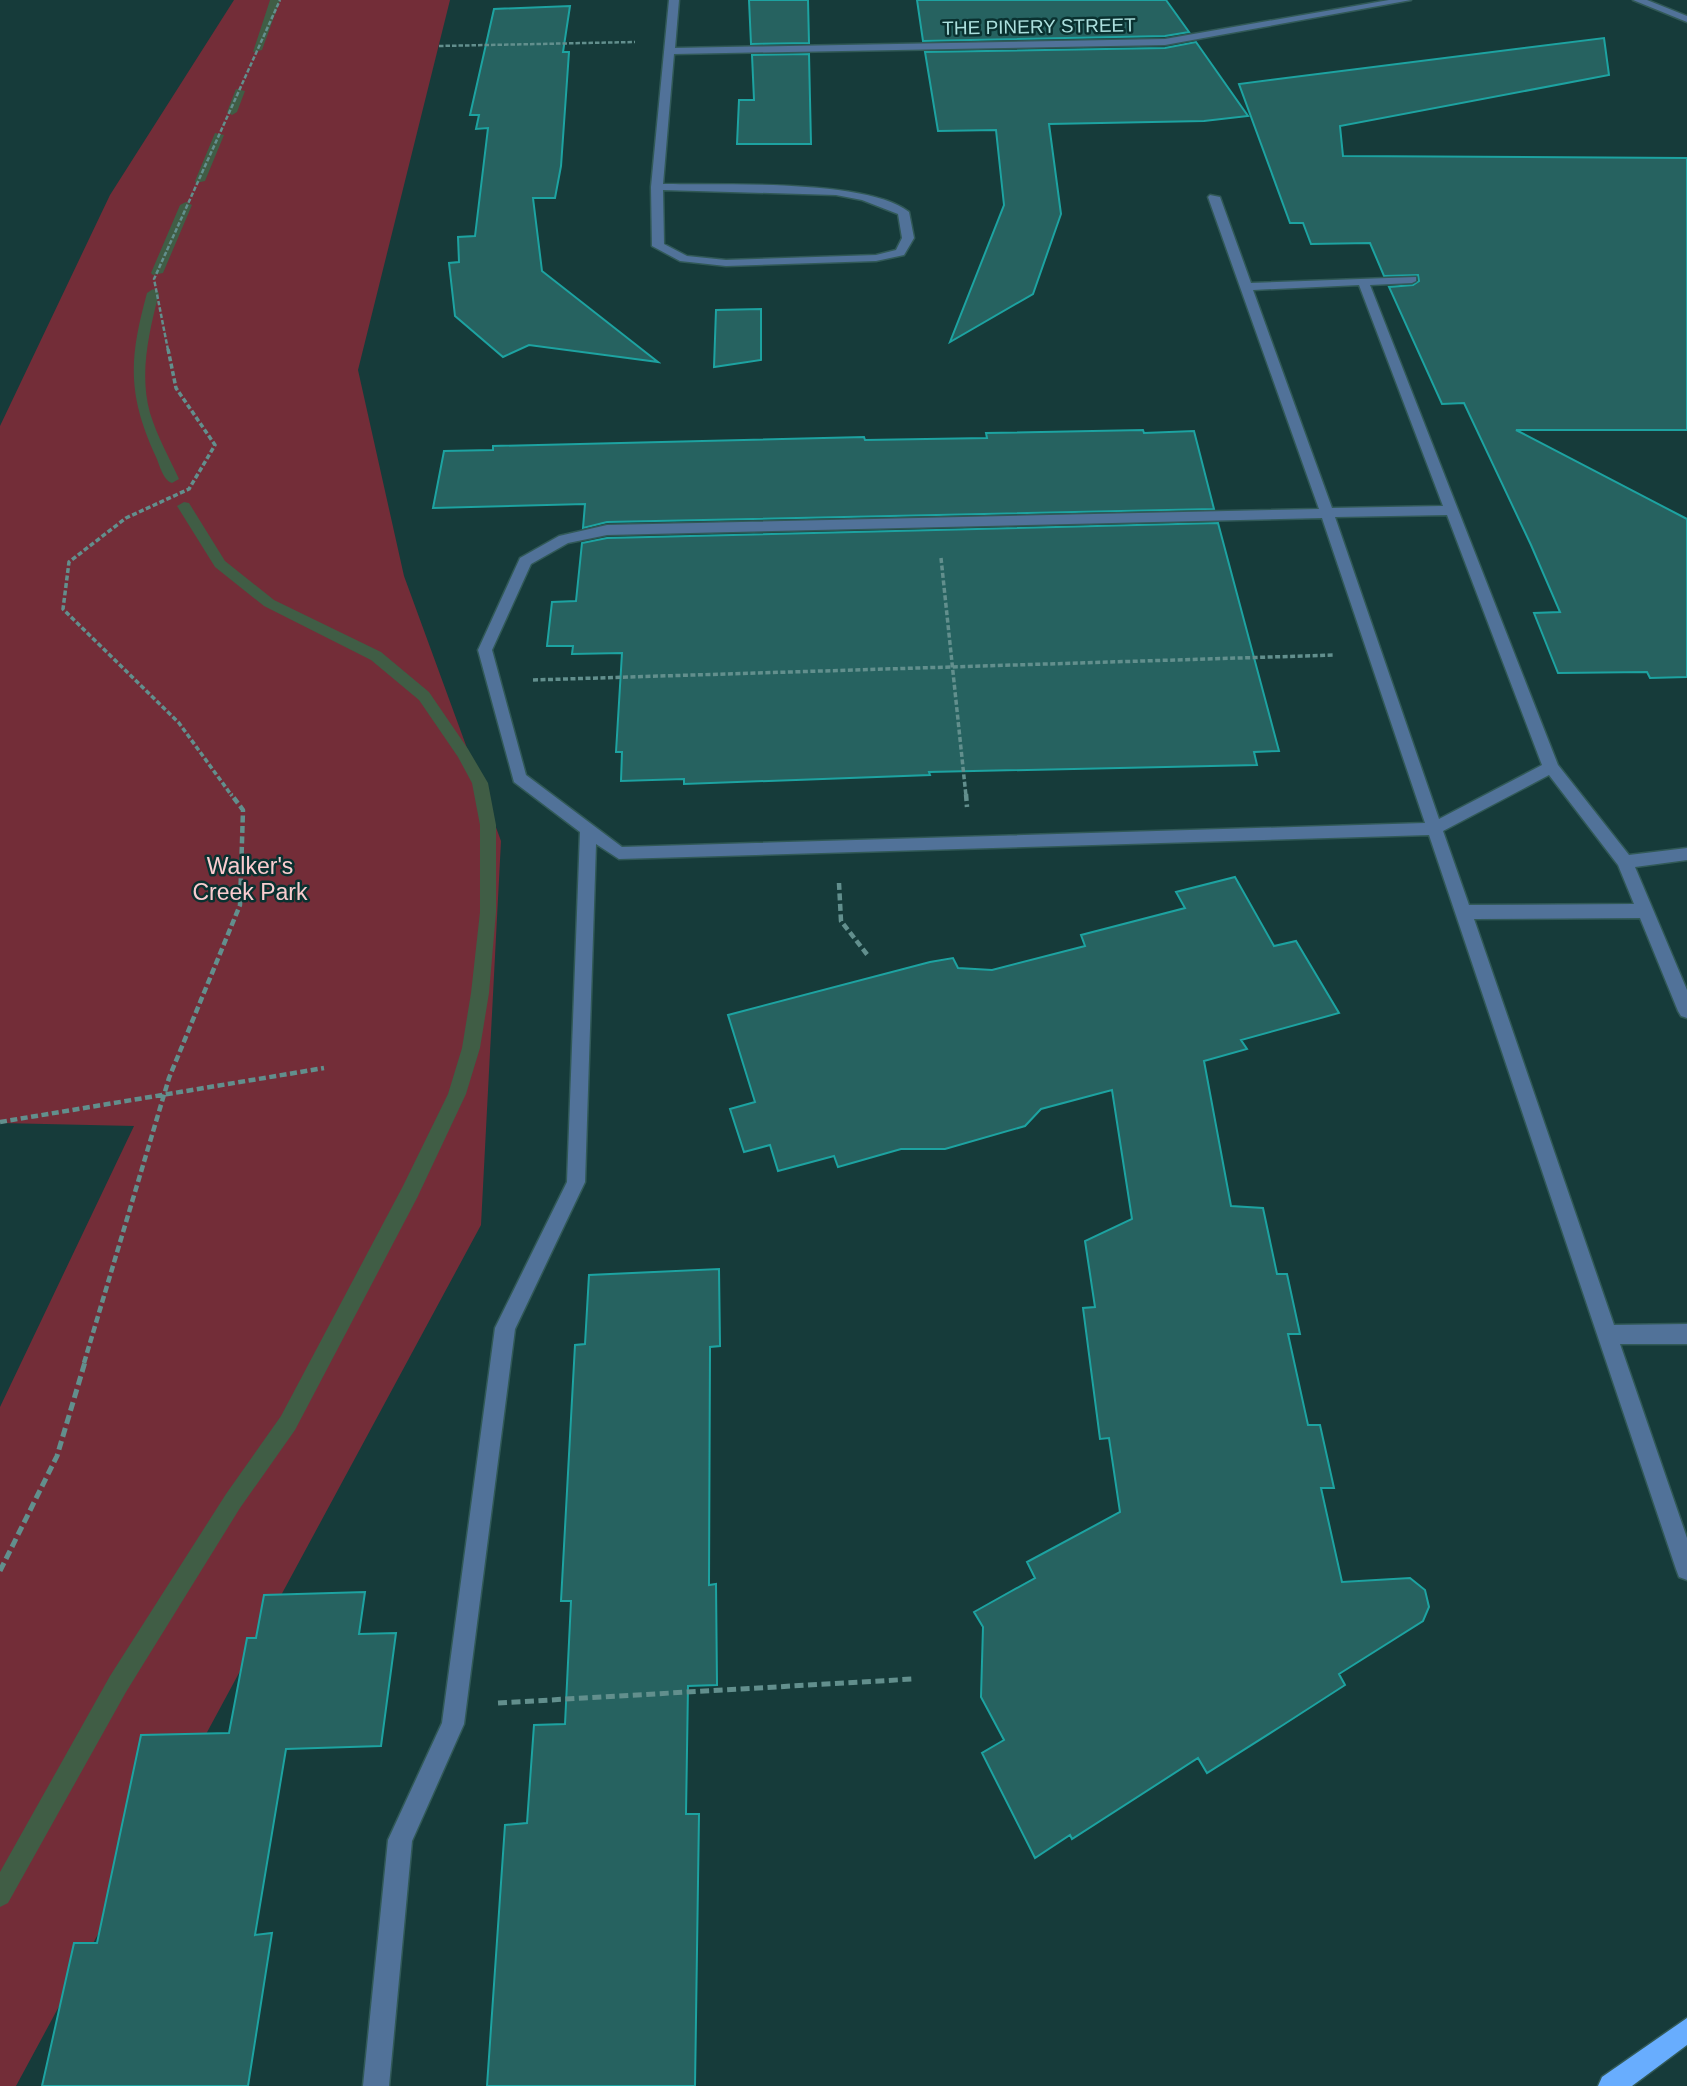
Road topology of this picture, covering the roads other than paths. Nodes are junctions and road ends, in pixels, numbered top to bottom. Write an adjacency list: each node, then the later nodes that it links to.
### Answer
1 (674, 0): 5 (street)
2 (1406, 0): 5 (street, THE PINERY STREET)
3 (1638, 0): 4 (street)
4 (1687, 19)
5 (670, 46): 6 (street)
6 (657, 187): 6 (street)
7 (1214, 197): 10 (street)
8 (1412, 279): 9 (street)
9 (1363, 281): 10 (street); 11 (street)
10 (1247, 287): 12 (street)
11 (1451, 510): 12 (street); 13 (street)
12 (1327, 513): 14 (street); 15 (street)
13 (1551, 767): 14 (street); 17 (street)
14 (1434, 829): 15 (street); 19 (street)
15 (588, 831): 25 (street)
16 (1687, 854): 17 (street)
17 (1625, 862): 18 (street)
18 (1646, 911): 19 (street); 20 (street)
19 (1463, 912): 22 (street)
20 (1687, 1011)
21 (1687, 1334): 22 (street)
22 (1607, 1335): 23 (street)
23 (1687, 1569)
24 (1687, 2031): 26 (main road)
25 (376, 2086)
26 (1611, 2086)

